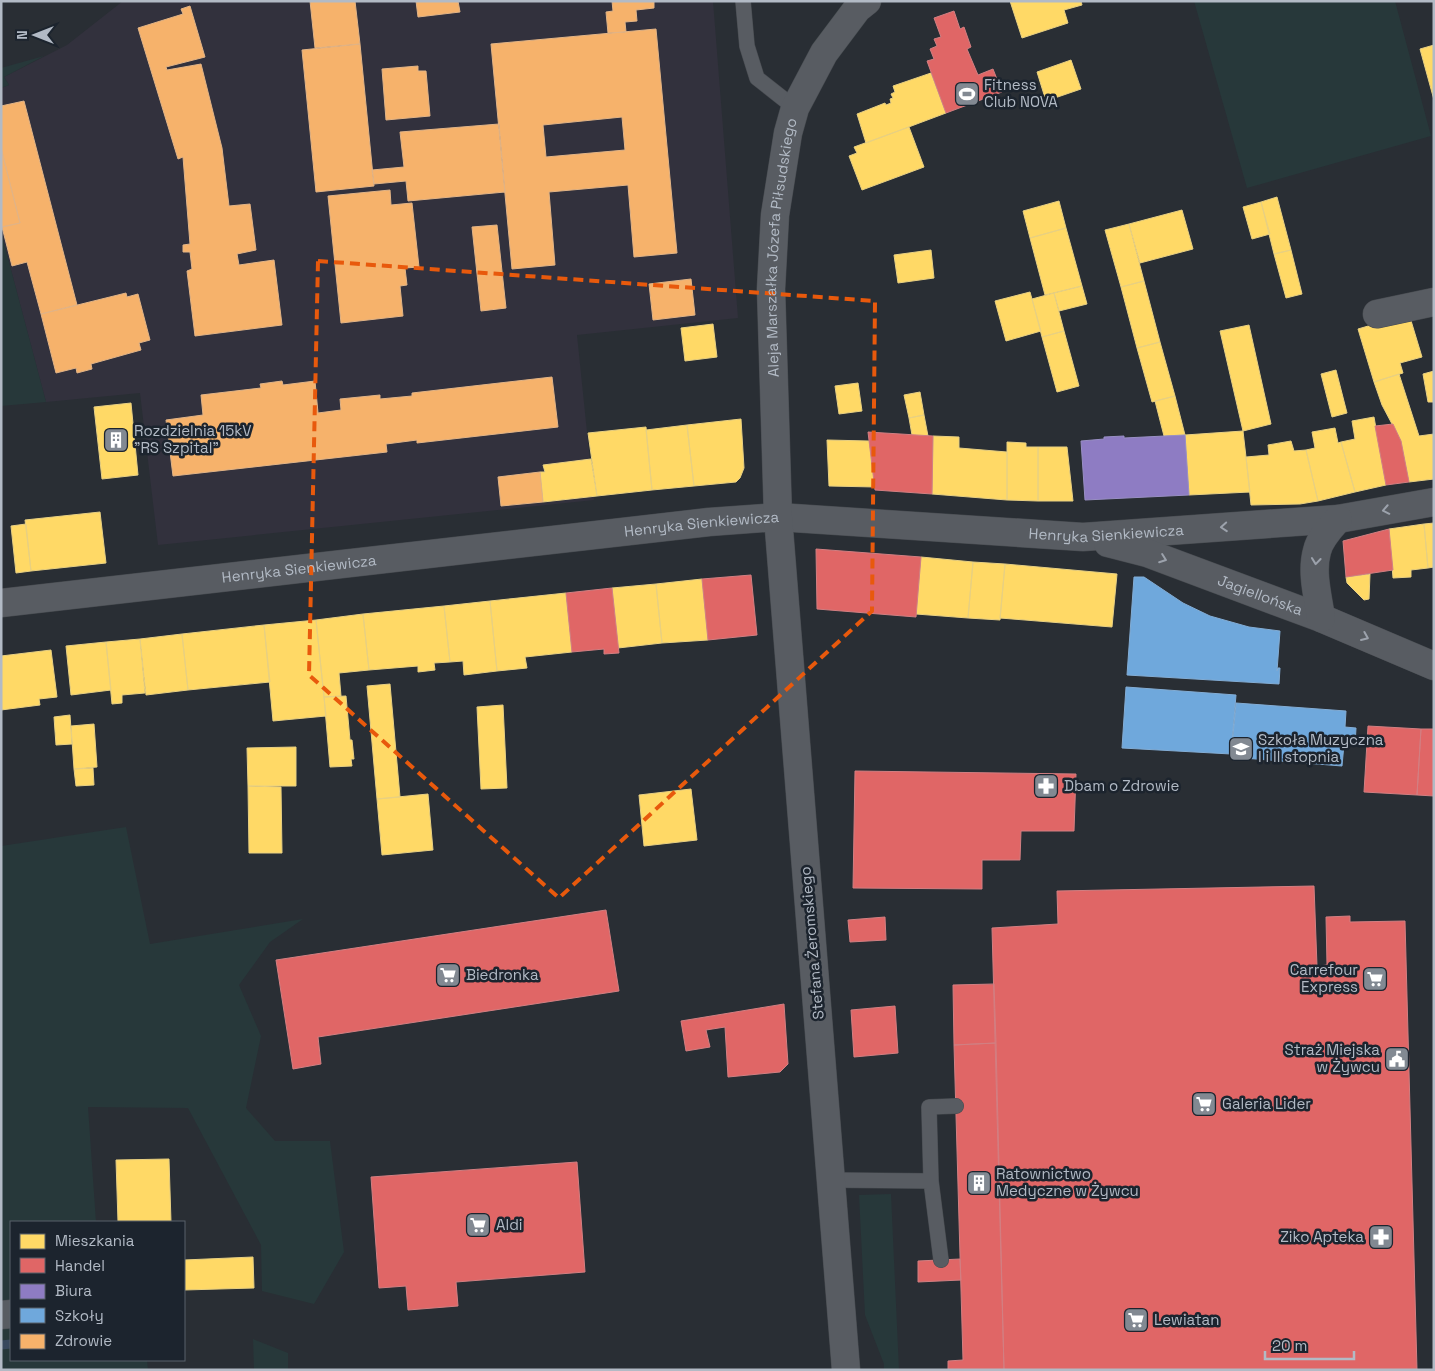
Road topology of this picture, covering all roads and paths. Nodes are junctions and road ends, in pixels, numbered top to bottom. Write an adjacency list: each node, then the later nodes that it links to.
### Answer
1 (743, 1): 3 (lane)
2 (867, 1): 3 (street, Aleja Marszałka Józefa Piłsudskiego)
3 (795, 108): 7 (street, Aleja Marszałka Józefa Piłsudskiego)
4 (1434, 302): 5 (street)
5 (1377, 314)
6 (1434, 502): 8 (street, Henryka Sienkiewicza, one-way to 8)
7 (778, 517): 9 (street, Henryka Sienkiewicza); 10 (street, Henryka Sienkiewicza); 14 (street, Stefana Żeromskiego)
8 (1338, 519): 9 (street, Henryka Sienkiewicza, one-way to 9); 11 (street, one-way to 11)
9 (1083, 537): 11 (street, Jagiellońska, one-way to 11)
10 (1, 603)
11 (1321, 618): 12 (street, Jagiellońska, one-way to 12)
12 (1434, 666)
13 (956, 1106): 15 (lane)
14 (830, 1180): 15 (lane); 17 (street, Stefana Żeromskiego)
15 (931, 1181): 16 (lane)
16 (941, 1260)
17 (846, 1370)

